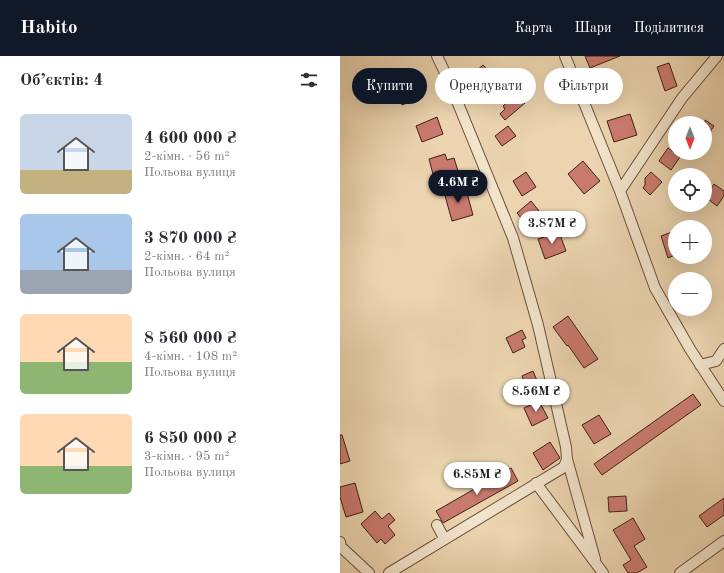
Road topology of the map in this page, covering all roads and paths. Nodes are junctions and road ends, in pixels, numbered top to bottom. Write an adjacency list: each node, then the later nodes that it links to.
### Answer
1 (437, 56): 8 (street)
2 (565, 56): 4 (street)
3 (717, 56): 4 (street)
4 (620, 191): 6 (street)
5 (724, 349): 6 (street)
6 (700, 365): 7 (street)
7 (724, 401)
8 (567, 459): 9 (street); 14 (street)
9 (536, 483): 11 (street); 14 (street)
10 (437, 525): 11 (street)
11 (444, 538): 16 (street)
12 (724, 541): 18 (street)
13 (340, 547): 15 (street)
14 (596, 565): 17 (street)
15 (369, 573)
16 (389, 573)
17 (603, 573)
18 (680, 573)

